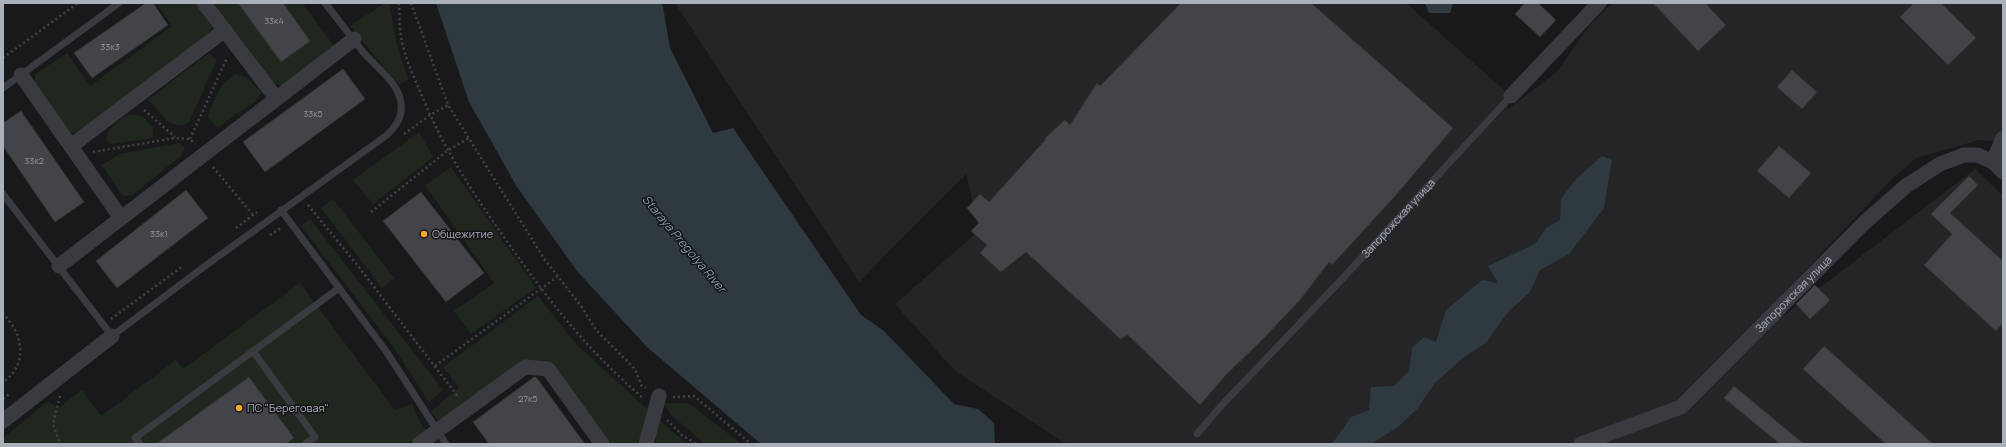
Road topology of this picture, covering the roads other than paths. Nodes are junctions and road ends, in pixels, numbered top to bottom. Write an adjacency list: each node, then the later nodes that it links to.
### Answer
1 (119, 3): 7 (lane)
2 (204, 3): 5 (street)
3 (325, 3): 6 (lane)
4 (1600, 3): 9 (street, Запорожская улица)
5 (229, 36): 10 (street); 12 (street)
6 (354, 39): 10 (street); 15 (lane)
7 (21, 74): 8 (lane); 12 (street)
8 (3, 88)
9 (1511, 96): 24 (lane, Запорожская улица)
10 (276, 98): 16 (street)
11 (2003, 138): 13 (street)
12 (74, 150): 16 (street)
13 (1998, 167): 31 (street, Запорожская улица)
14 (3, 194): 17 (lane)
15 (281, 210): 18 (lane); 19 (lane)
16 (121, 218): 17 (street)
17 (59, 266): 19 (lane)
18 (339, 288): 20 (lane); 23 (lane)
19 (108, 331): 22 (street)
20 (253, 351): 25 (lane); 26 (lane)
21 (658, 402): 30 (street)
22 (3, 421)
23 (438, 431): 27 (street); 28 (lane); 29 (street)
24 (1197, 434)
25 (140, 444)
26 (305, 444)
27 (419, 444)
28 (446, 444)
29 (602, 444)
30 (646, 444)
31 (1581, 444)

